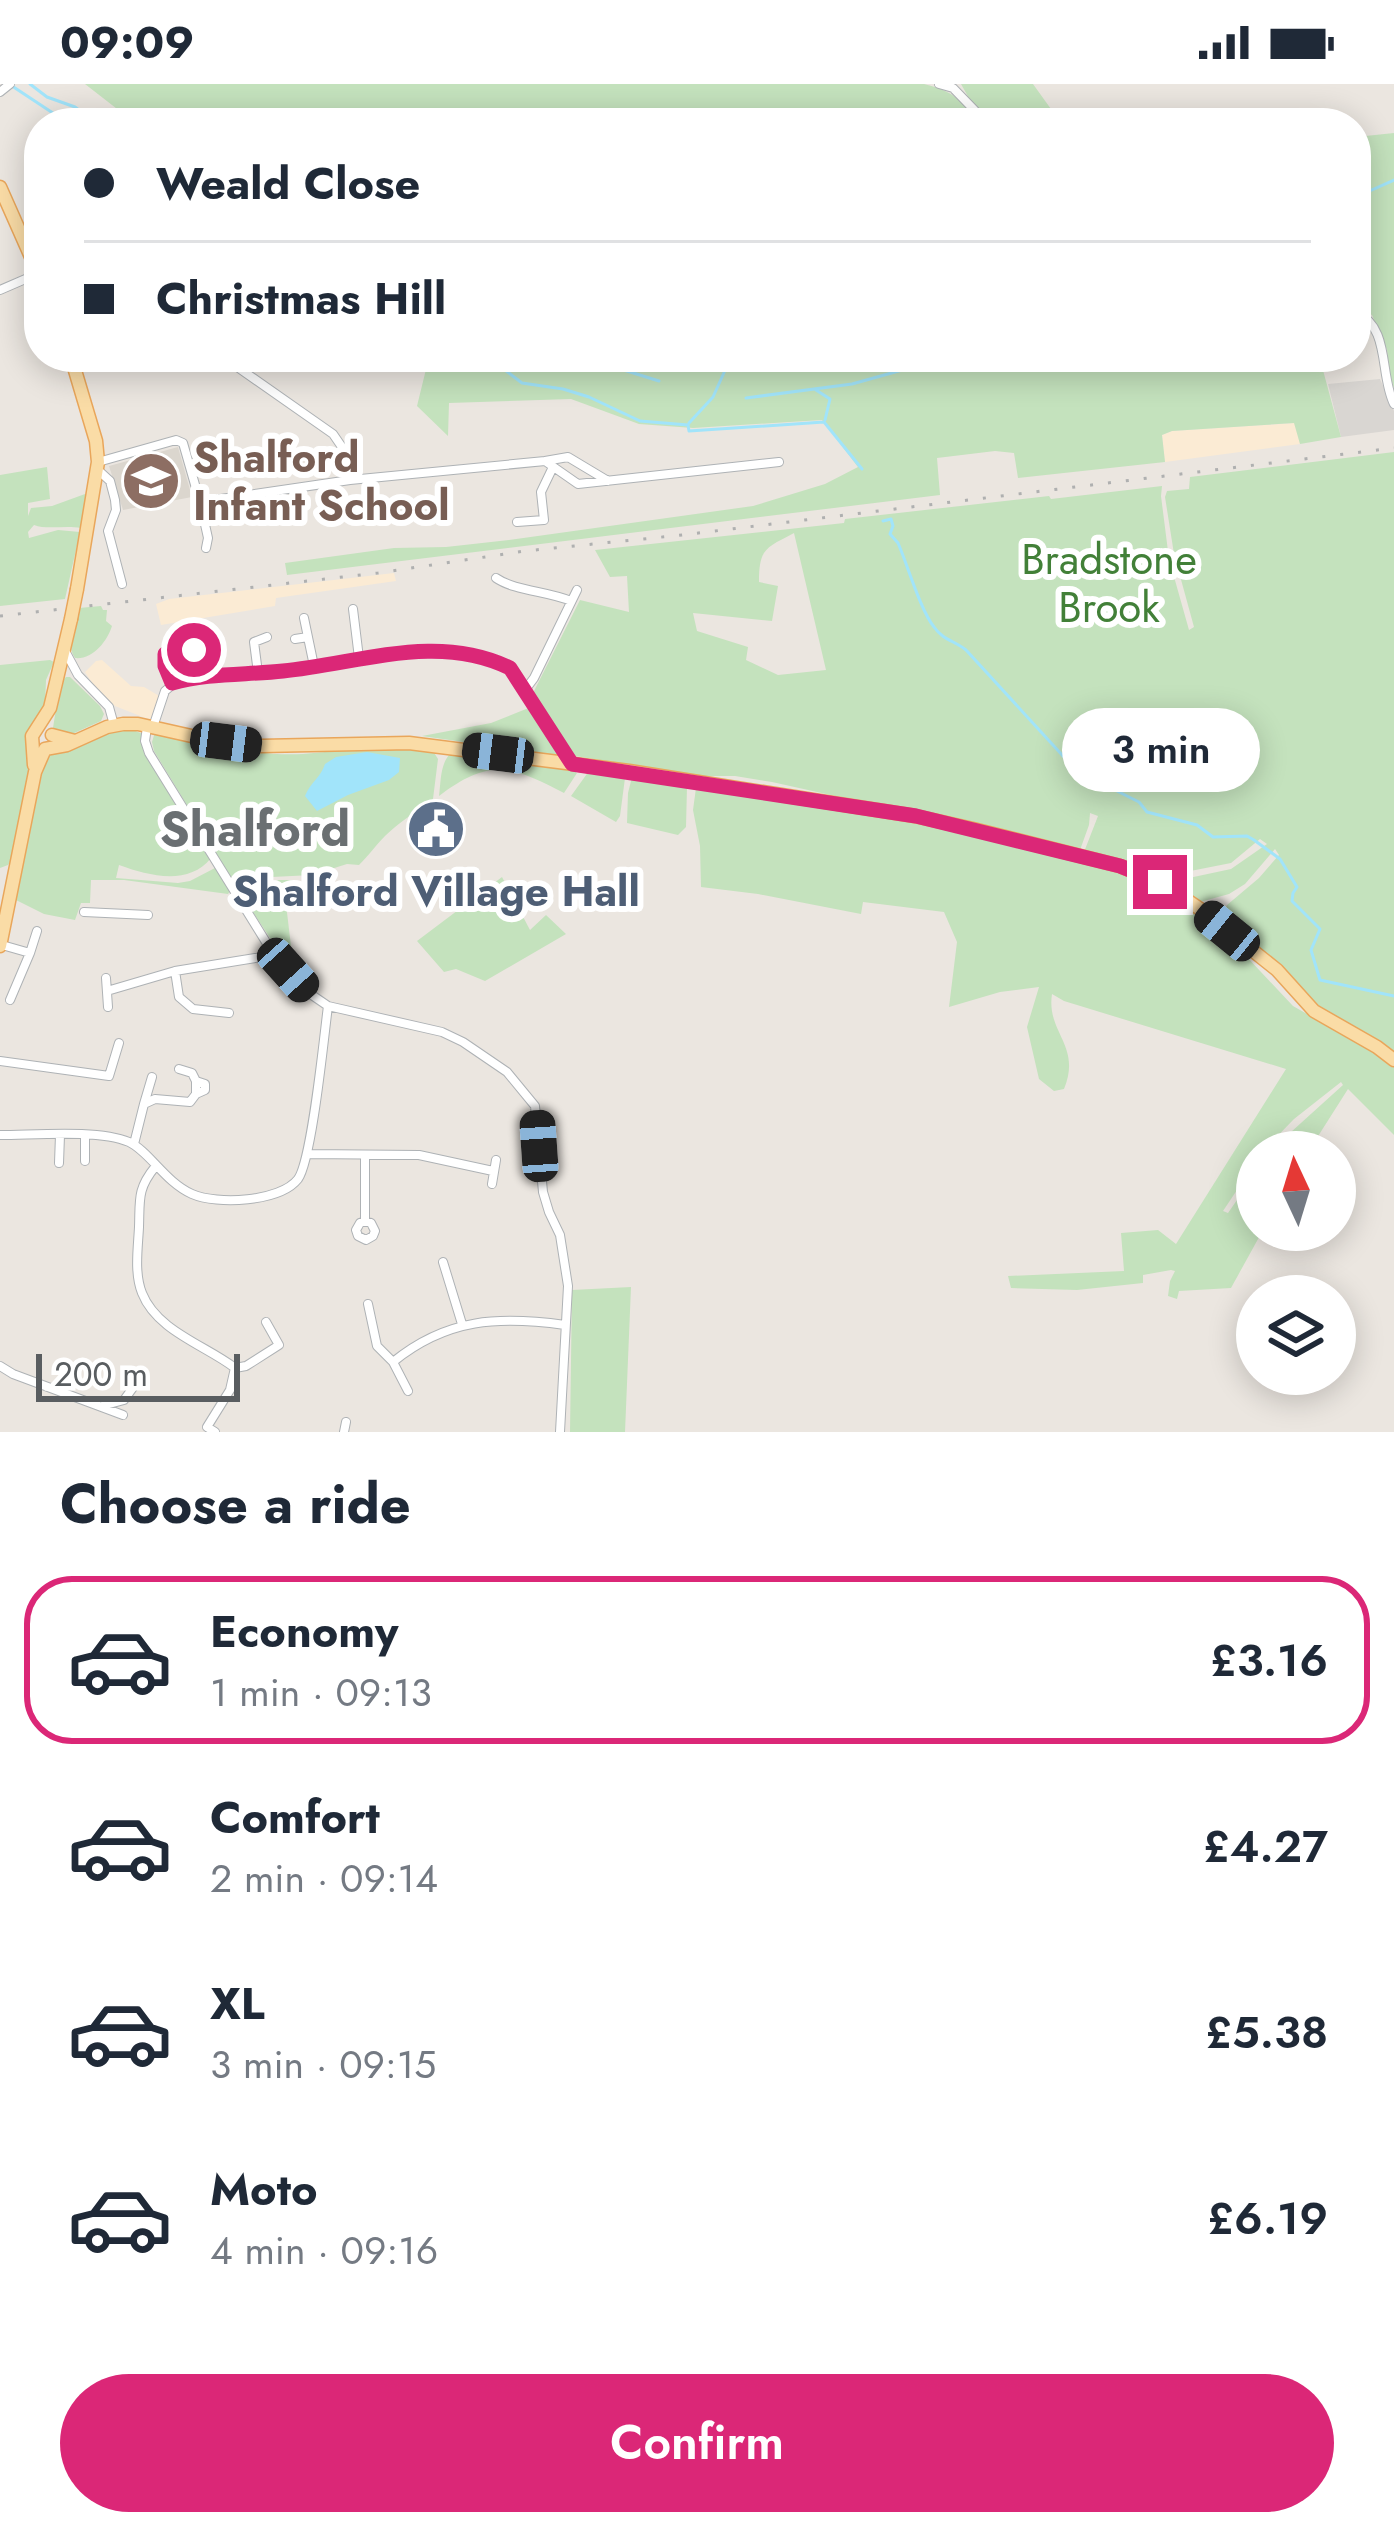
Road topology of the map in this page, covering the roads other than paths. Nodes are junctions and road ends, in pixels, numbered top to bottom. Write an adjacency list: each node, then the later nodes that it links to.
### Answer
1 (10, 84): 3 (street)
2 (940, 84): 4 (street)
3 (0, 92)
4 (972, 108)
5 (0, 187): 6 (main road)
6 (24, 241)
7 (1371, 323): 10 (street)
8 (76, 372): 13 (main road)
9 (244, 372): 14 (street)
10 (1394, 404)
11 (779, 462): 15 (street)
12 (549, 464): 14 (street); 15 (street); 15 (street); 17 (street)
13 (98, 466): 16 (street); 18 (street); 19 (main road)
14 (350, 480): 16 (street)
15 (608, 481)
16 (200, 502): 20 (street)
17 (517, 522)
18 (108, 531): 19 (street); 22 (street)
19 (87, 533): 30 (main road, bridge)
20 (206, 548)
21 (496, 578): 24 (street)
22 (122, 584)
23 (577, 590): 24 (street)
24 (571, 602): 38 (street)
25 (353, 609): 32 (street)
26 (304, 618): 27 (street)
27 (308, 637): 29 (street); 33 (street)
28 (267, 638): 35 (street)
29 (295, 639)
30 (64, 648): 34 (street); 36 (main road)
31 (194, 650): 37 (street)
32 (359, 658): 33 (street); 38 (street)
33 (314, 666): 35 (street)
34 (75, 670): 36 (street); 39 (street)
35 (258, 673): 37 (street)
36 (57, 678): 41 (main road)
37 (172, 683): 40 (street)
38 (525, 690): 42 (street)
39 (114, 725): 40 (main road); 41 (main road)
40 (150, 727): 42 (main road); 49 (street)
41 (44, 739): 43 (main road)
42 (572, 764): 58 (main road)
43 (8, 874): 47 (main road)
44 (84, 912): 45 (street)
45 (148, 915)
46 (37, 932): 48 (street)
47 (0, 945): 48 (street)
48 (29, 953): 53 (street)
49 (274, 955): 50 (street); 54 (street)
50 (175, 971): 52 (street); 56 (street)
51 (106, 978): 52 (street)
52 (107, 991): 55 (street)
53 (10, 1000)
54 (328, 1006): 67 (street); 78 (street)
55 (108, 1007)
56 (229, 1013)
57 (119, 1043): 59 (street)
58 (1394, 1060)
59 (0, 1061)
60 (178, 1069): 62 (street)
61 (152, 1077): 62 (street)
62 (144, 1104): 66 (street)
63 (0, 1135): 64 (street)
64 (60, 1135): 65 (street); 70 (street)
65 (86, 1136): 66 (street); 69 (street)
66 (134, 1144): 71 (street)
67 (307, 1154): 68 (street); 71 (street)
68 (365, 1155): 72 (street); 73 (street)
69 (85, 1162)
70 (59, 1163)
71 (155, 1167): 81 (street)
72 (492, 1184)
73 (365, 1221)
74 (442, 1262): 77 (street)
75 (368, 1304): 79 (street)
76 (266, 1322): 81 (street)
77 (462, 1324): 78 (street); 79 (street)
78 (565, 1325): 87 (street)
79 (393, 1362): 83 (street)
80 (0, 1366): 84 (street)
81 (236, 1368): 86 (street)
82 (137, 1382): 84 (street)
83 (408, 1391)
84 (102, 1406): 85 (street)
85 (123, 1415)
86 (209, 1430)
87 (560, 1432)

